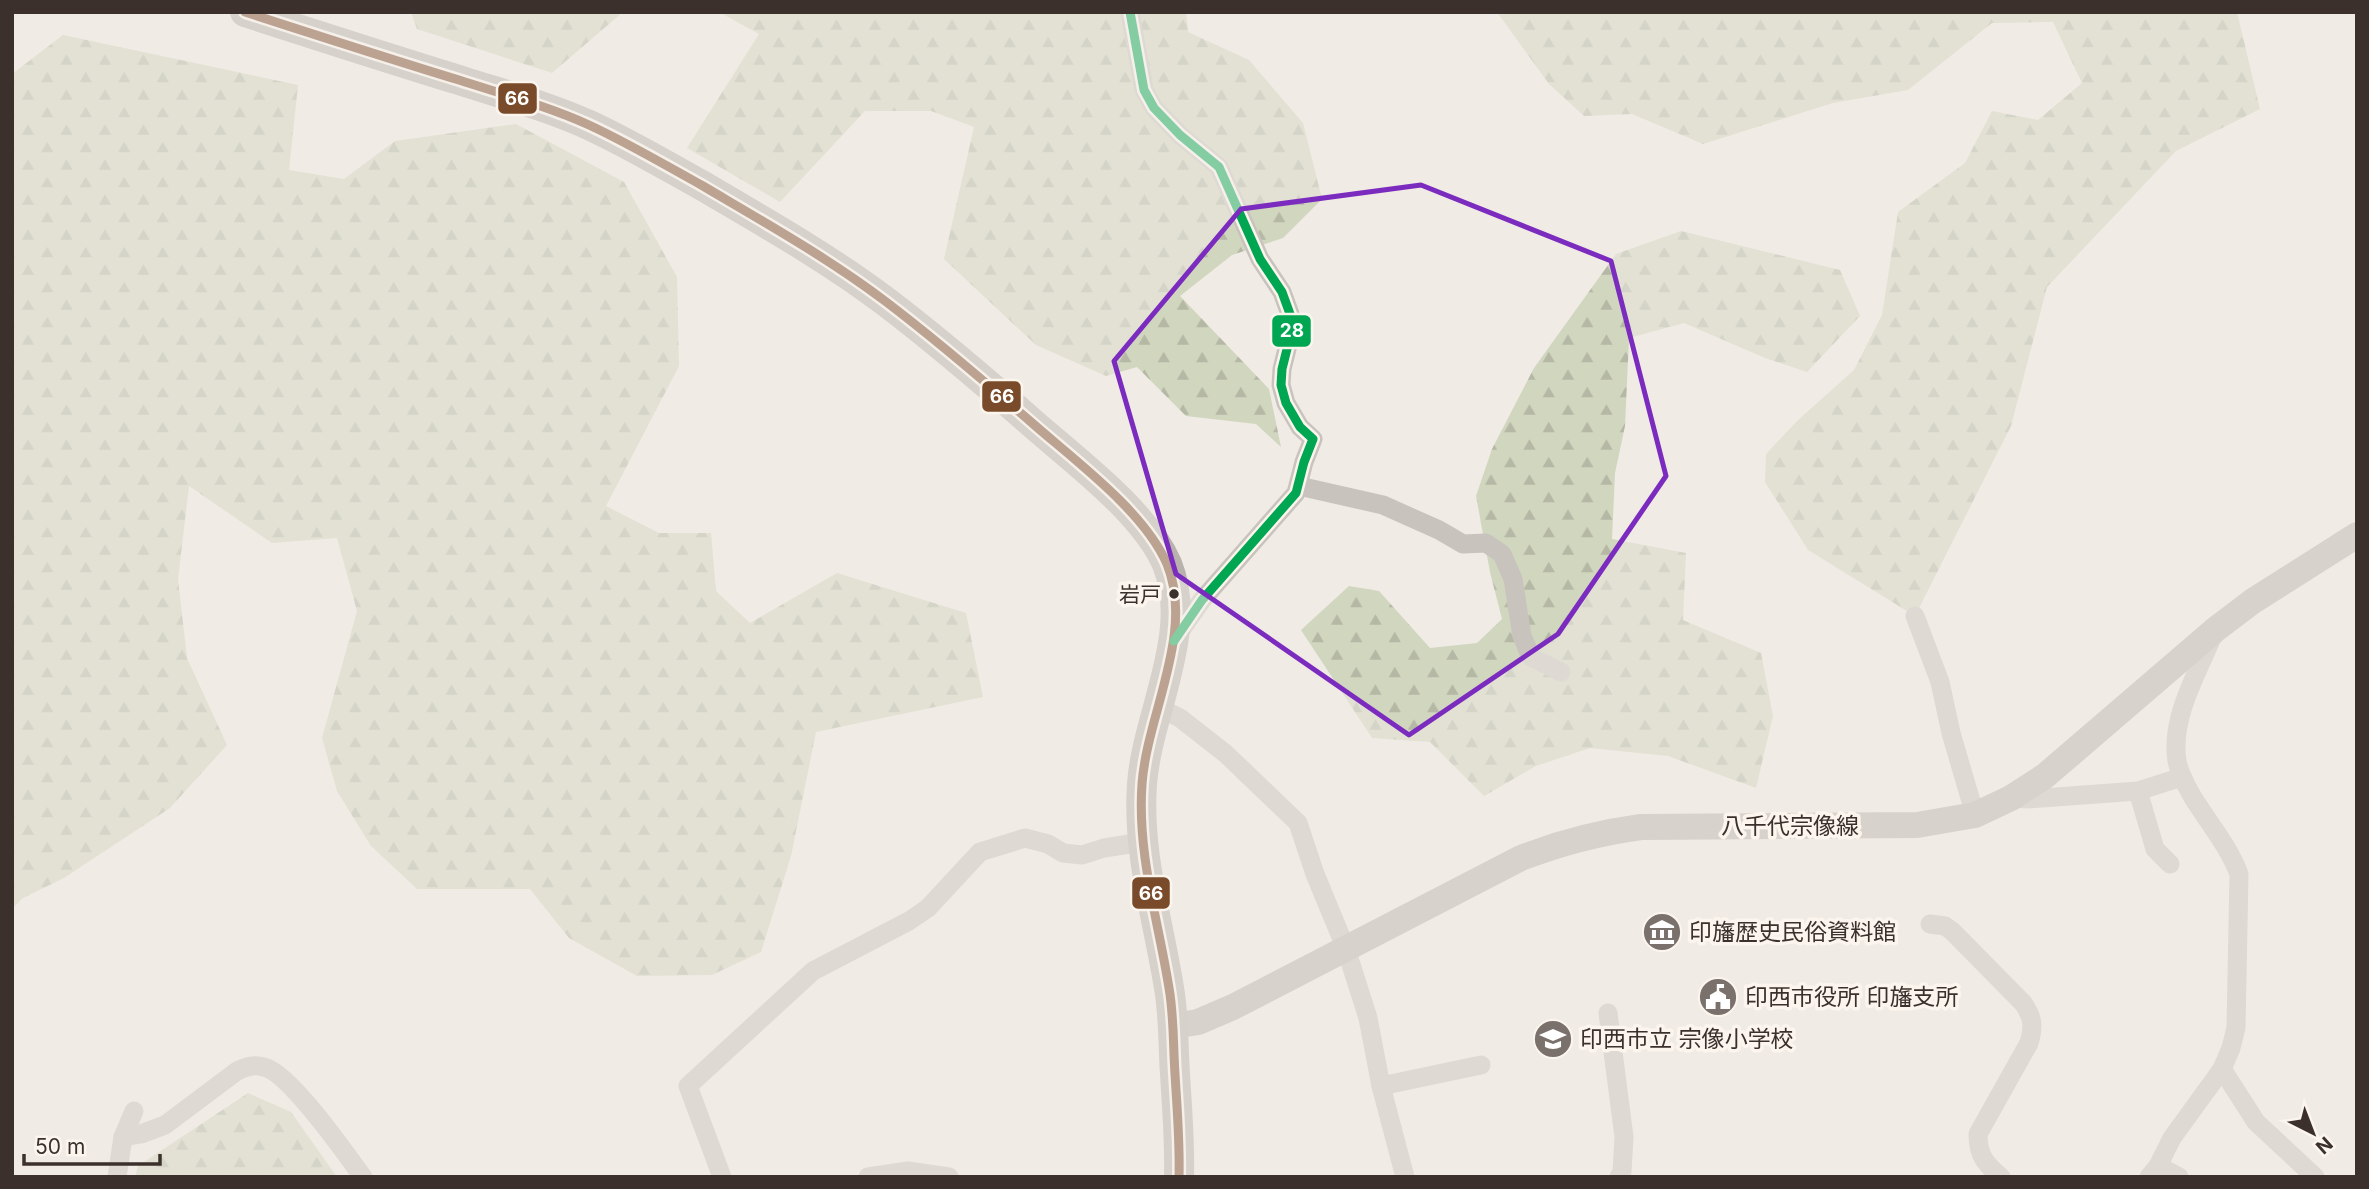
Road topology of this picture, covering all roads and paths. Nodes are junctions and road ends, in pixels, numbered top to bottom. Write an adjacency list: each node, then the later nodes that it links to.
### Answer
1 (245, 12): 7 (main road)
2 (1130, 12): 3 (street)
3 (1299, 486): 7 (street); 8 (street)
4 (2357, 535): 6 (main road, 八千代宗像線)
5 (1914, 616): 13 (street)
6 (2216, 629): 10 (street); 12 (main road, 八千代宗像線)
7 (1174, 640): 9 (main road)
8 (1561, 672)
9 (1158, 707): 14 (main road); 17 (street)
10 (2182, 777): 11 (street); 21 (street)
11 (2138, 791): 12 (street); 15 (street)
12 (2011, 798): 13 (main road, 八千代宗像線)
13 (1975, 815): 17 (main road, 八千代宗像線)
14 (1142, 842): 19 (main road); 28 (street)
15 (2170, 864)
16 (1930, 924): 34 (street)
17 (1346, 948): 19 (main road, 八千代宗像線); 22 (street)
18 (1608, 1013): 33 (street)
19 (1174, 1026): 31 (main road)
20 (1481, 1065): 22 (street)
21 (2222, 1069): 25 (street); 36 (street)
22 (1381, 1086): 32 (street)
23 (134, 1111): 24 (street)
24 (123, 1137): 26 (street); 27 (street)
25 (2153, 1171): 35 (street)
26 (117, 1177)
27 (363, 1177)
28 (722, 1177)
29 (867, 1177): 30 (street)
30 (949, 1177)
31 (1179, 1177)
32 (1405, 1177)
33 (1619, 1177)
34 (2001, 1177)
35 (2179, 1177)
36 (2315, 1177)

